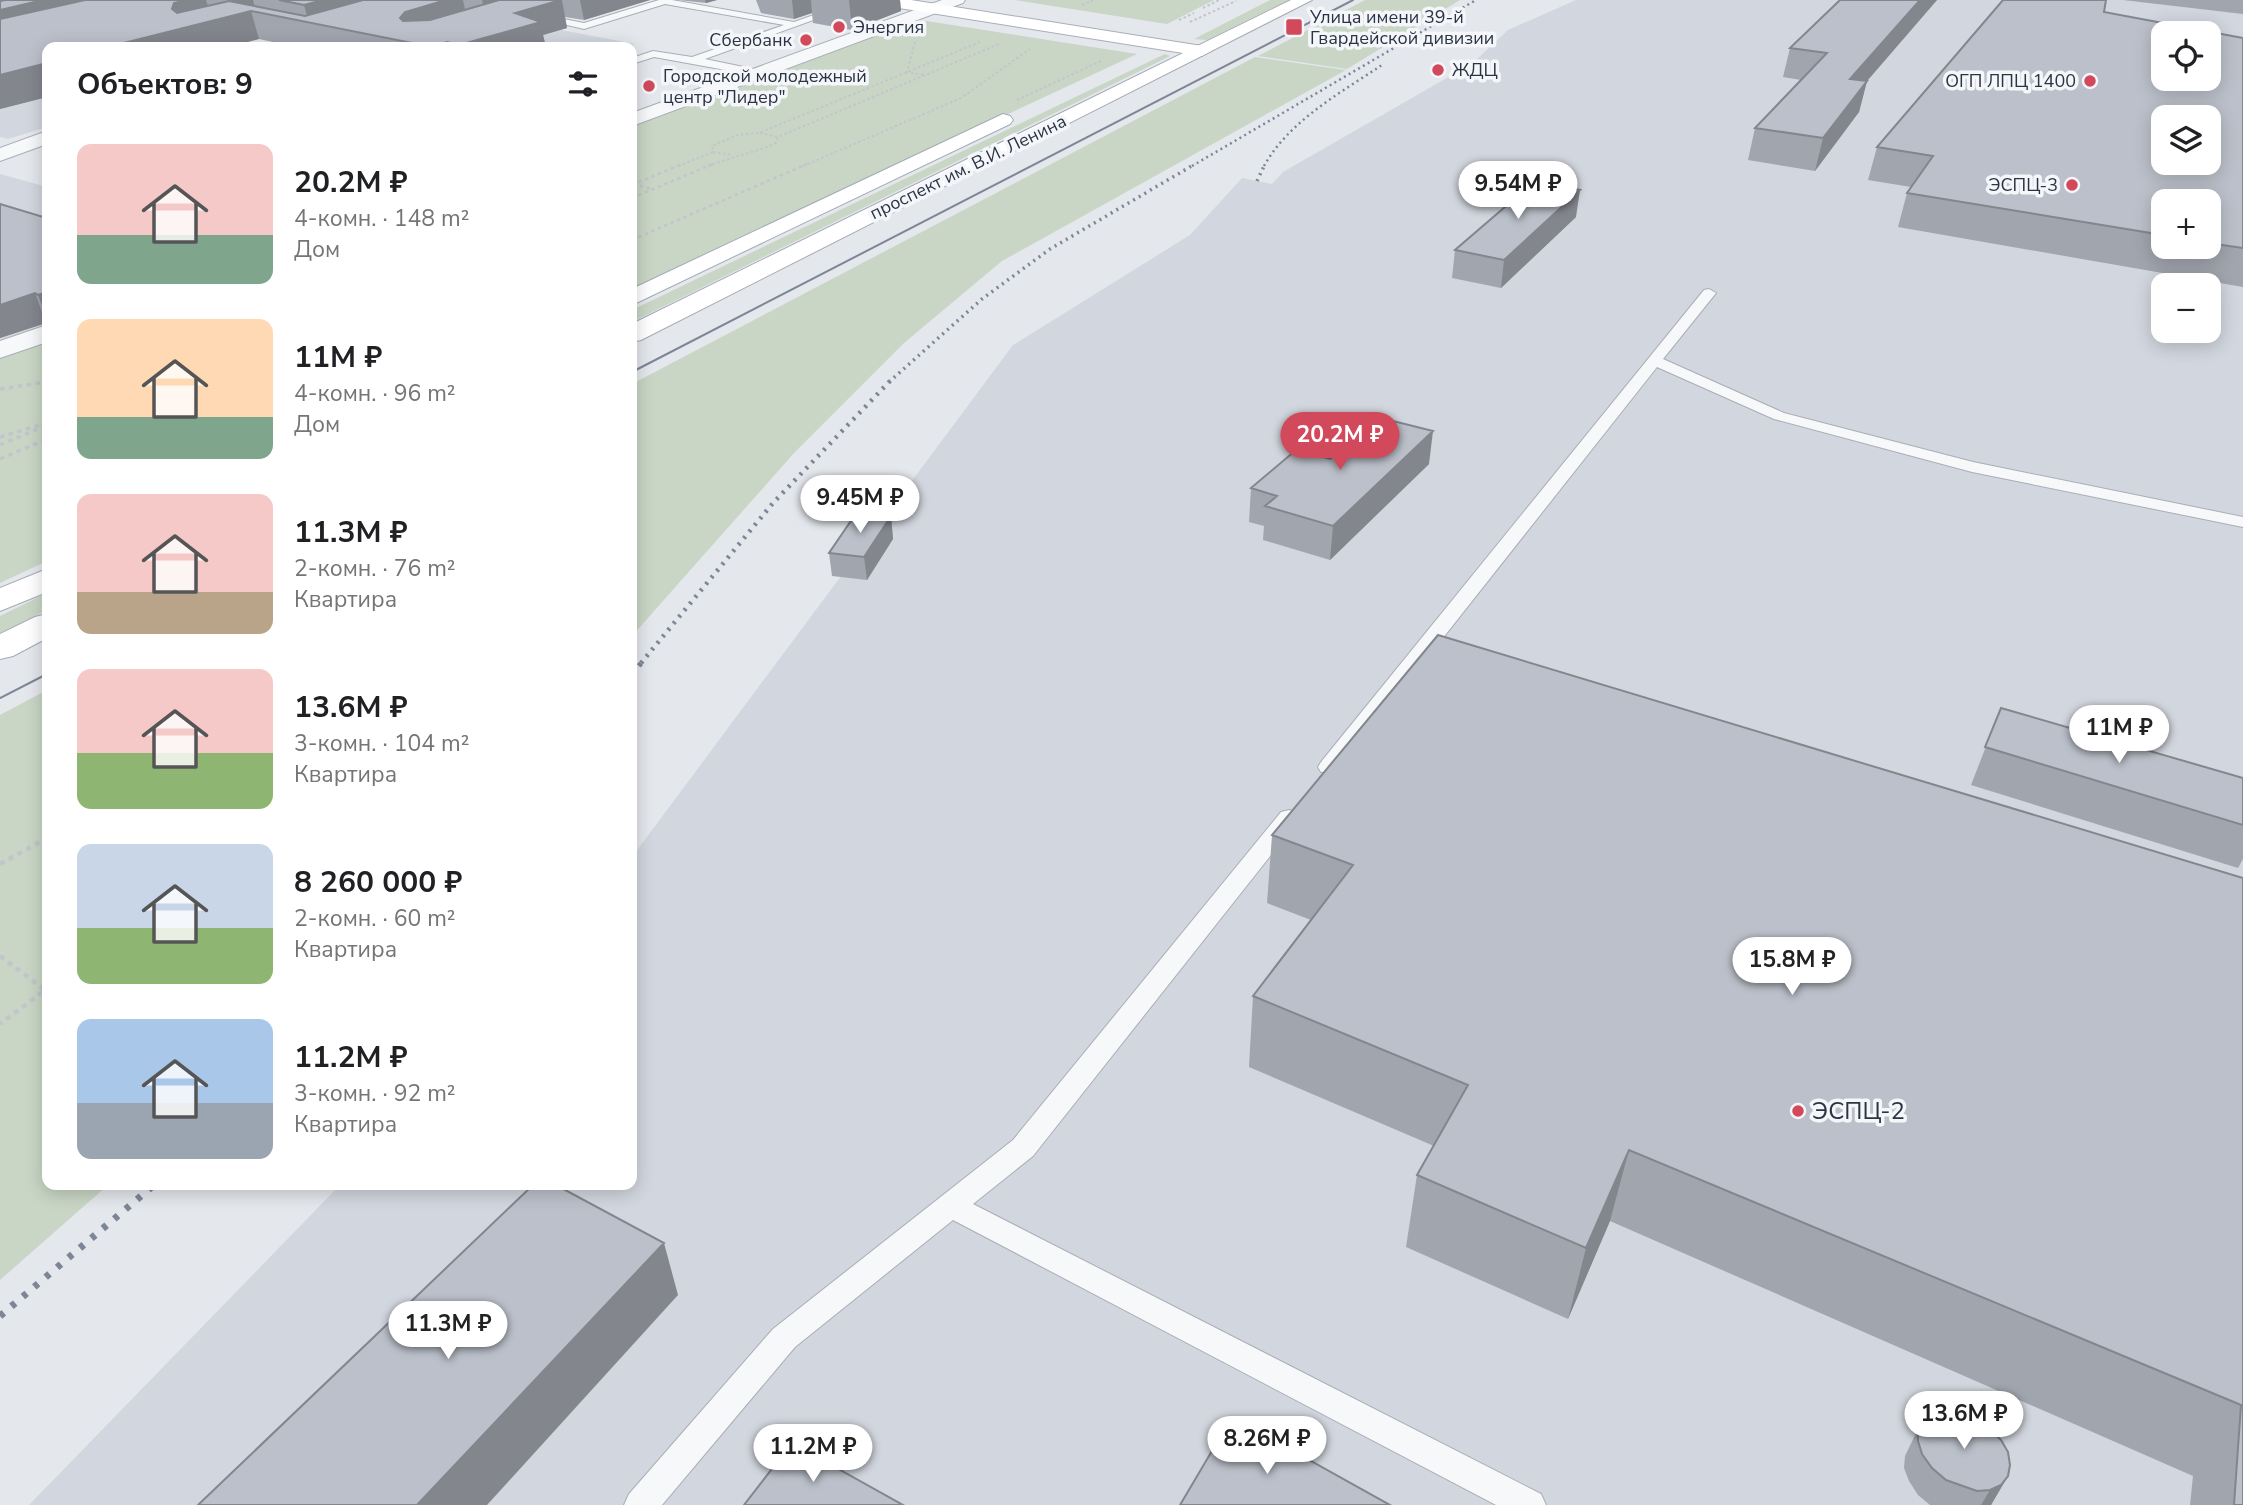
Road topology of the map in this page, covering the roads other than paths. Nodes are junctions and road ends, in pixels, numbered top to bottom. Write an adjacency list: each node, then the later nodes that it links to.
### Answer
1 (865, 0): 10 (lane)
2 (880, 0): 7 (main road)
3 (957, 0): 7 (street)
4 (1304, 0): 12 (main road, проспект им. В.И. Ленина)
5 (666, 1): 8 (lane); 10 (lane)
6 (560, 4): 8 (street)
7 (934, 9): 11 (main road); 16 (street)
8 (526, 15)
9 (1189, 19): 11 (main road)
10 (795, 24): 14 (lane)
11 (1161, 44): 12 (main road); 15 (main road)
12 (1202, 51): 24 (main road, проспект им. В.И. Ленина)
13 (637, 59): 14 (lane)
14 (694, 60): 16 (lane)
15 (1123, 63)
16 (759, 73): 18 (street)
17 (1019, 106): 23 (main road, проспект им. В.И. Ленина)
18 (637, 118)
19 (42, 139): 20 (street)
20 (6, 150): 21 (street)
21 (42, 158)
22 (1709, 293): 27 (lane)
23 (637, 296)
24 (637, 332)
25 (42, 335): 26 (street)
26 (0, 350)
27 (1655, 361): 28 (lane); 33 (lane)
28 (2243, 522)
29 (42, 581): 30 (main road)
30 (0, 601)
31 (42, 627): 32 (main road)
32 (0, 648)
33 (1317, 782)
34 (1300, 803): 35 (lane)
35 (951, 1206): 36 (lane); 37 (lane)
36 (641, 1505)
37 (1529, 1505)

